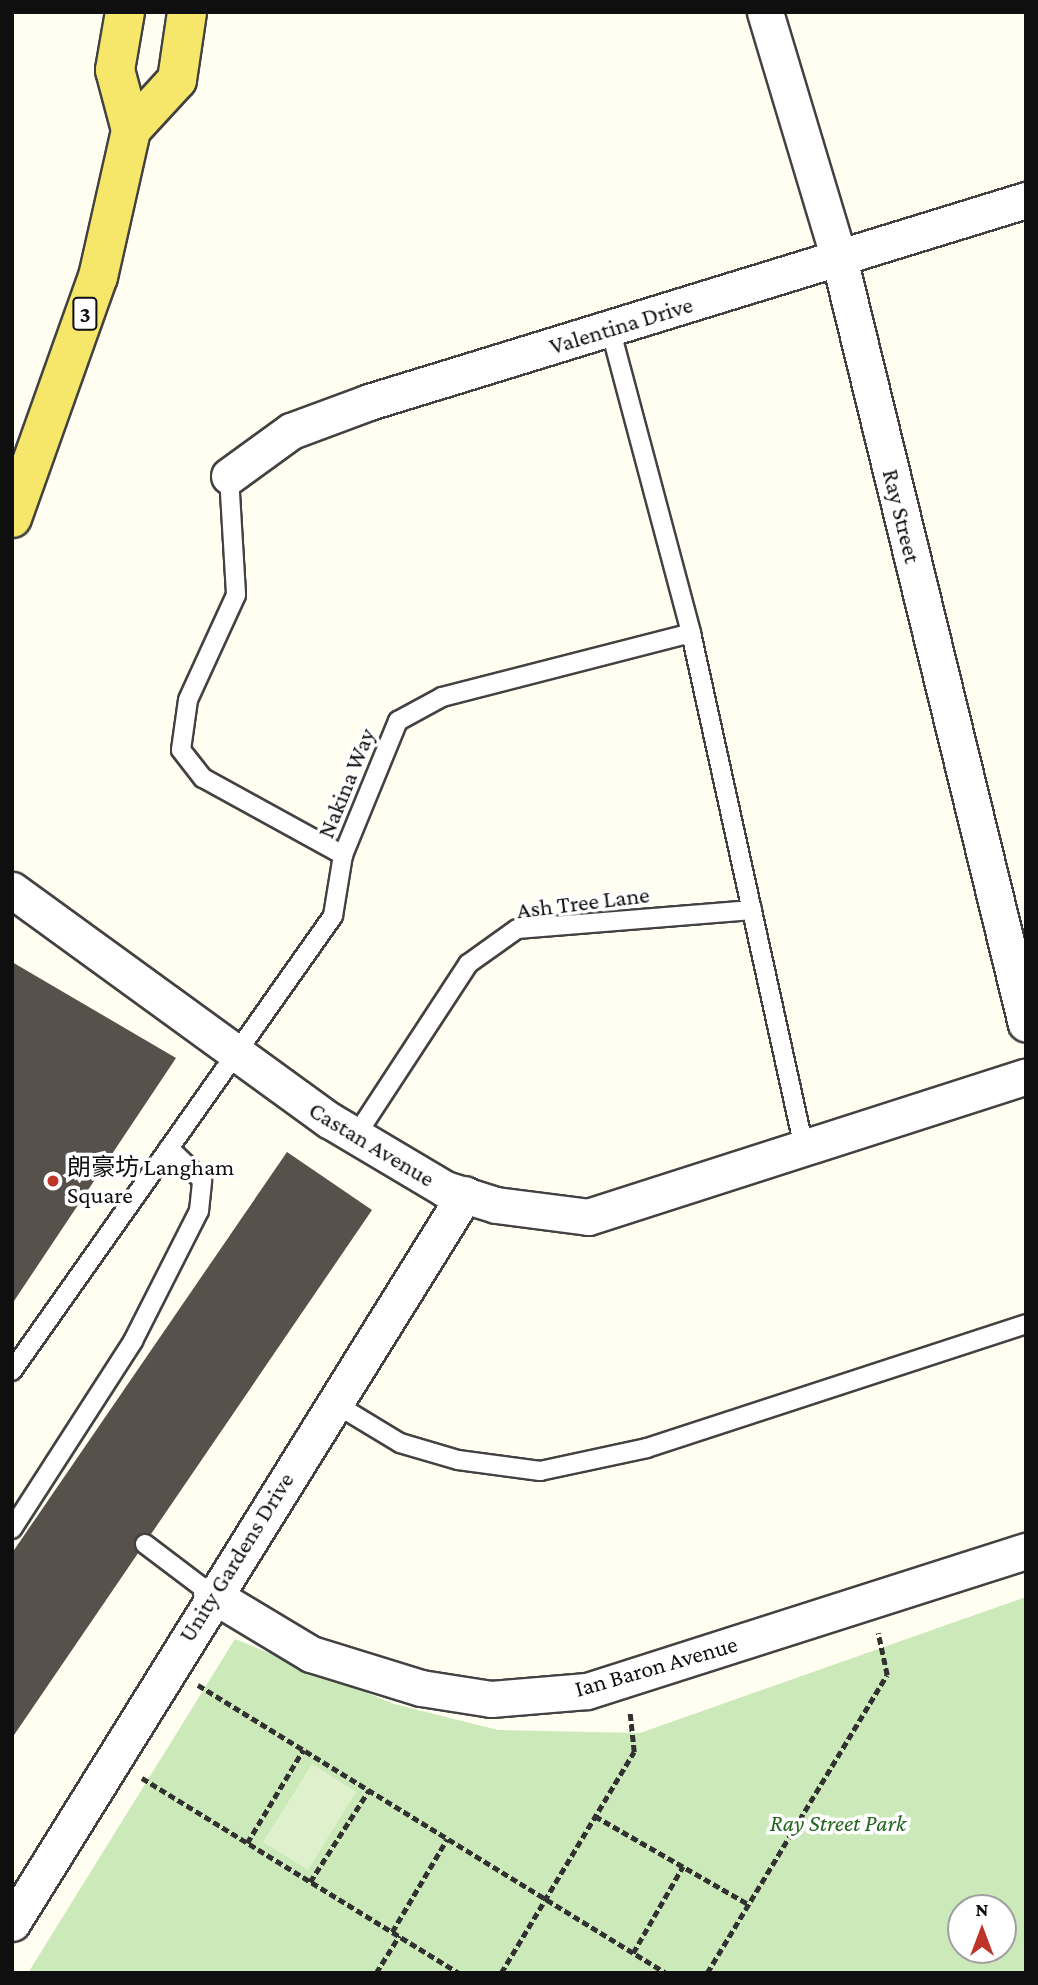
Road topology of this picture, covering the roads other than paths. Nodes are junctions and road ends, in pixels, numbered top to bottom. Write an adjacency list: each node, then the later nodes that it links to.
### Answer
1 (125, 12): 4 (main road, 3)
2 (187, 12): 4 (main road, 3)
3 (765, 12): 6 (street, Ray Street)
4 (131, 130): 9 (main road, 3)
5 (1026, 200): 6 (street, Valentina Drive)
6 (839, 258): 7 (street, Valentina Drive); 14 (street, Ray Street)
7 (610, 328): 8 (street, Valentina Drive); 10 (lane)
8 (229, 476): 11 (lane)
9 (12, 518)
10 (691, 633): 11 (lane, Nakina Way); 13 (lane)
11 (343, 855): 15 (lane, Nakina Way)
12 (12, 890): 15 (street, Castan Avenue)
13 (752, 910): 17 (lane, Ash Tree Lane); 19 (lane)
14 (1026, 1024)
15 (234, 1055): 17 (street, Castan Avenue); 18 (lane, Nakina Way)
16 (1026, 1076): 19 (street, Castan Avenue)
17 (355, 1137): 20 (street, Castan Avenue)
18 (169, 1148): 22 (lane, Nakina Way); 24 (lane)
19 (804, 1148): 20 (street, Castan Avenue)
20 (466, 1194): 23 (street, Unity Gardens Drive)
21 (1026, 1324): 23 (lane)
22 (12, 1371)
23 (334, 1403): 27 (street, Unity Gardens Drive)
24 (12, 1528)
25 (145, 1544): 27 (lane)
26 (1026, 1551): 27 (street, Ian Baron Avenue)
27 (211, 1594): 28 (street, Unity Gardens Drive)
28 (12, 1923)

